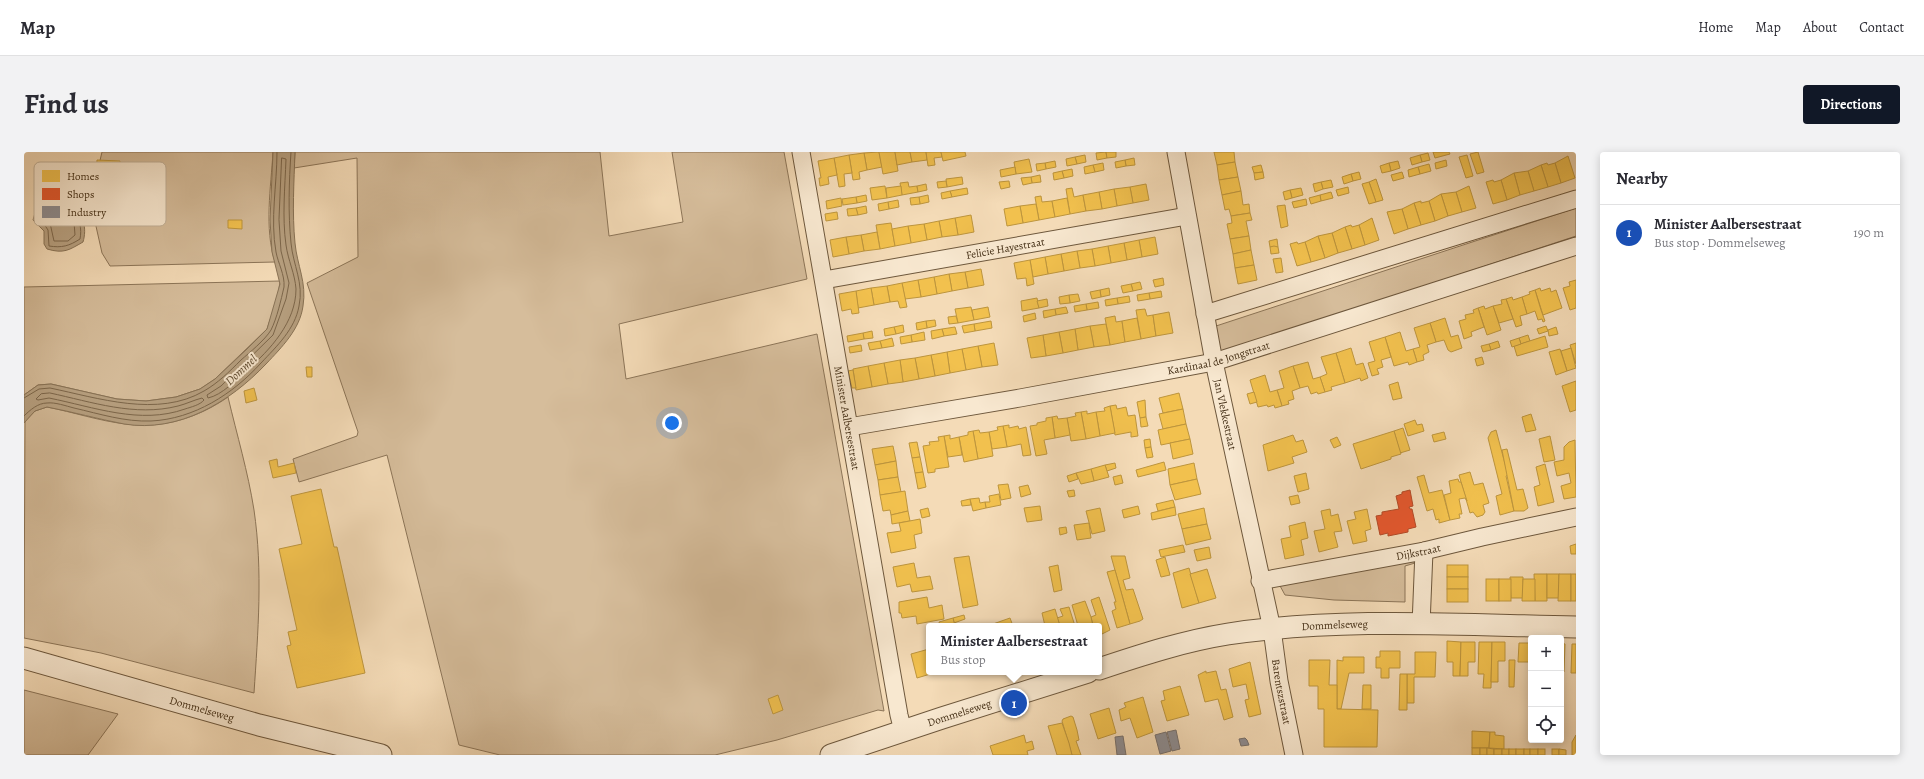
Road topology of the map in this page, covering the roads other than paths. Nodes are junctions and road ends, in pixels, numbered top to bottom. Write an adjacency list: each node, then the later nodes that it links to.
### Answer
1 (801, 152): 6 (street, Minister Aalbersestraat)
2 (1176, 152): 4 (street, Jan Vlekkestraat)
3 (1576, 199): 7 (street)
4 (1188, 216): 6 (street, Felicie Hayestraat); 7 (street, Jan Vlekkestraat)
5 (1576, 246): 8 (street, Kardinaal de Jongstraat)
6 (824, 280): 9 (street, Minister Aalbersestraat)
7 (1205, 314): 8 (street, Jan Vlekkestraat)
8 (1214, 362): 9 (street, Kardinaal de Jongstraat); 12 (street, Jan Vlekkestraat)
9 (849, 427): 19 (street, Minister Aalbersestraat)
10 (1576, 517): 11 (street, Dijkstraat)
11 (1424, 551): 12 (street, Dijkstraat); 13 (street)
12 (1260, 581): 15 (street, Jan Vlekkestraat)
13 (1421, 625): 14 (street, Dommelseweg); 15 (street, Dommelseweg)
14 (1576, 627)
15 (1272, 629): 17 (street, Dommelseweg); 22 (street, Barentszstraat)
16 (24, 658): 20 (street, Dommelseweg)
17 (1102, 668)
18 (1079, 675): 19 (street, Dommelseweg)
19 (903, 731): 21 (street, Dommelseweg)
20 (381, 755)
21 (831, 755)
22 (1294, 755)

